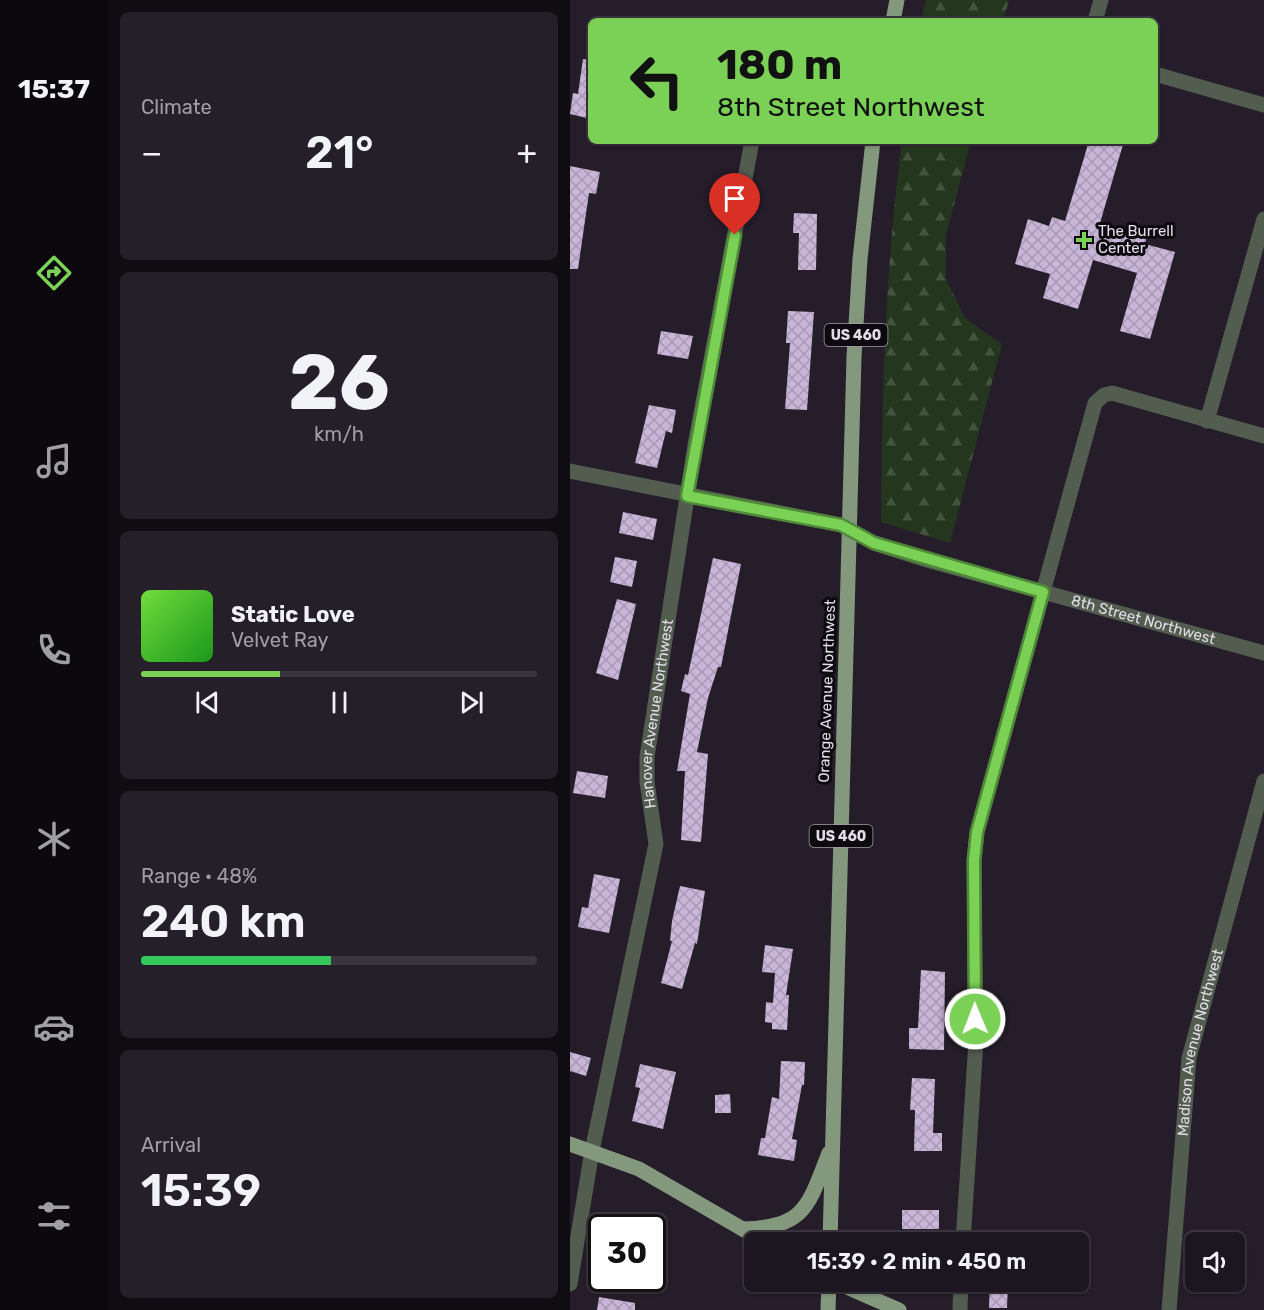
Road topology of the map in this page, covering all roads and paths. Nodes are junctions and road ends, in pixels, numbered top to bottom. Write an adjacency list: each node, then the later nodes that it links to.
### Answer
1 (897, 0): 3 (main road)
2 (1101, 0): 4 (street)
3 (893, 18)
4 (1096, 18)
5 (1158, 75): 6 (street)
6 (1264, 105)
7 (751, 144): 13 (street, Hanover Avenue Northwest)
8 (873, 144): 14 (main road, Orange Avenue Northwest / US 460)
9 (1264, 219): 10 (street)
10 (1207, 421): 11 (street); 15 (street)
11 (1264, 436)
12 (570, 471): 13 (street, 8th Street Northwest)
13 (687, 496): 14 (street, 8th Street Northwest); 20 (street, Hanover Avenue Northwest)
14 (850, 530): 15 (street, 8th Street Northwest); 18 (main road, Orange Avenue Northwest / US 460)
15 (1043, 592): 16 (street, 8th Street Northwest); 24 (street)
16 (1264, 653)
17 (1264, 781): 32 (street, Madison Avenue Northwest)
18 (833, 1142): 21 (main road); 23 (main road, Orange Avenue Northwest / US 460)
19 (570, 1144): 20 (main road)
20 (592, 1151): 21 (main road); 25 (street, Hanover Avenue Northwest)
21 (743, 1229): 22 (main road)
22 (748, 1232)
23 (830, 1232)
24 (964, 1232)
25 (570, 1284)
26 (829, 1292): 29 (main road)
27 (858, 1292): 30 (main road)
28 (961, 1292): 31 (street)
29 (828, 1310)
30 (899, 1310)
31 (960, 1310)
32 (1169, 1310)

